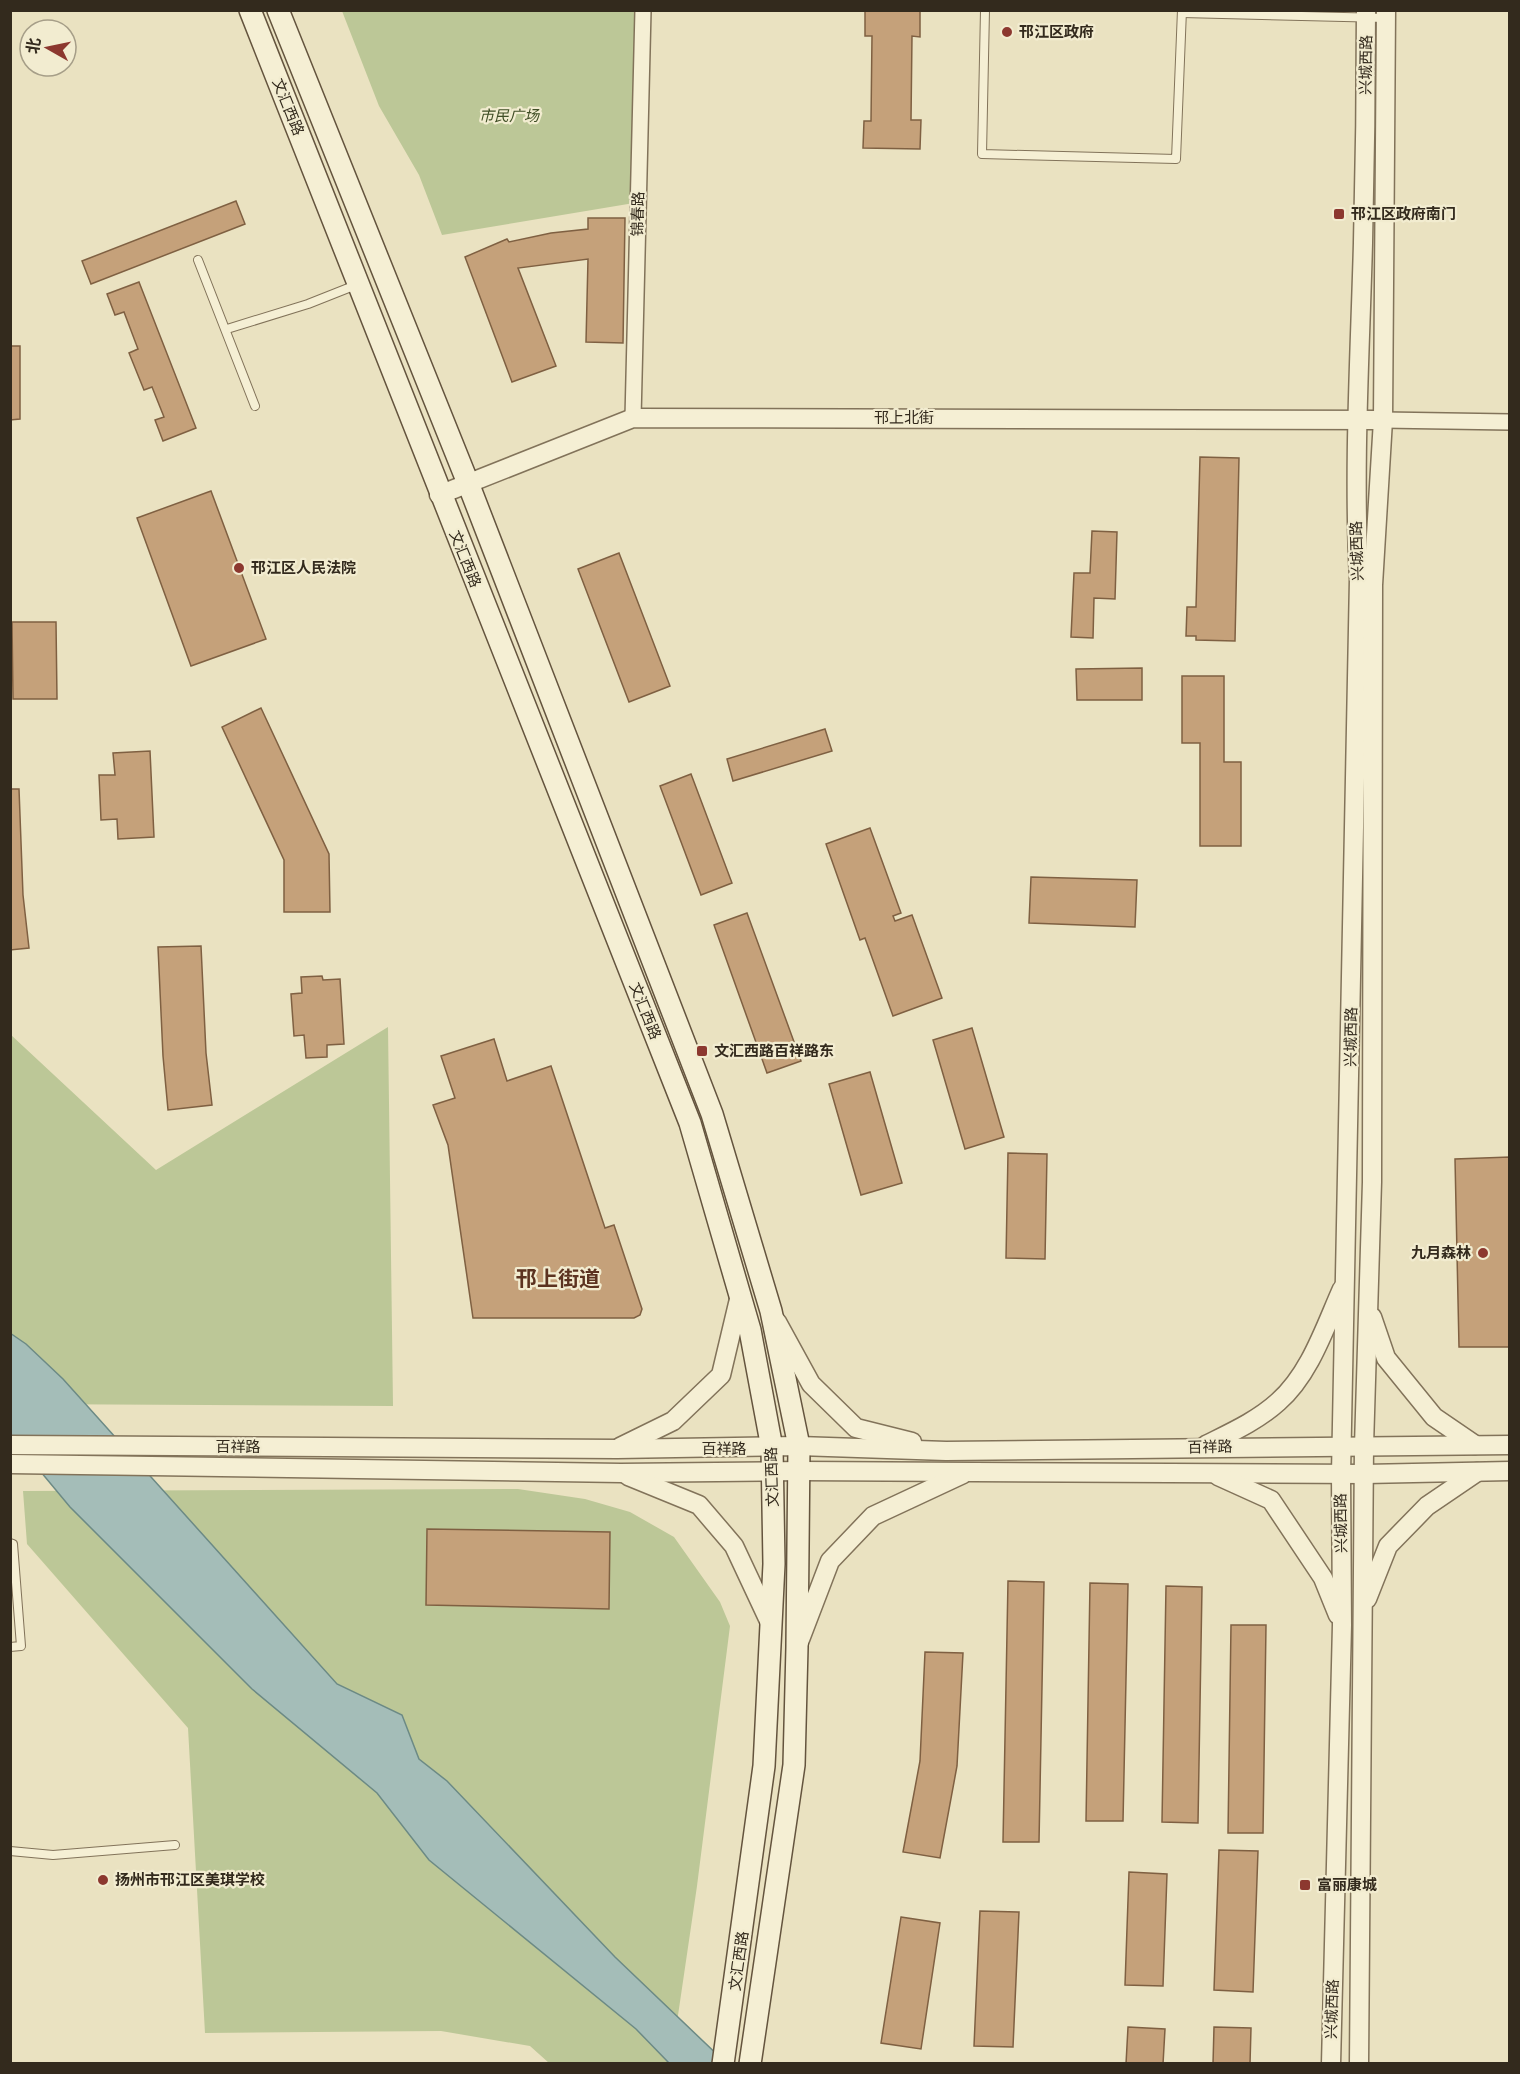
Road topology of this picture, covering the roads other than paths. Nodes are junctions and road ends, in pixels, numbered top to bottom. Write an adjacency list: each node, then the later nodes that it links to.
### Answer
1 (250, 10): 9 (main road, 文汇西路)
2 (278, 10): 16 (main road, 文汇西路)
3 (643, 10): 12 (street, 锦春路)
4 (985, 10): 5 (lane)
5 (1182, 11): 6 (lane)
6 (1366, 14): 7 (lane); 13 (street, 兴城西路)
7 (1386, 14): 14 (street, 兴城西路)
8 (198, 260): 10 (lane)
9 (358, 284): 10 (lane); 17 (main road, 文汇西路)
10 (227, 329): 11 (lane)
11 (255, 406)
12 (633, 418): 13 (street, 邗上北街); 16 (street, 邗上北街)
13 (1357, 420): 14 (street, 邗上北街); 18 (street, 兴城西路)
14 (1383, 420): 15 (street); 20 (street, 兴城西路)
15 (1509, 422)
16 (468, 483): 17 (street, 邗上北街); 21 (main road, 文汇西路)
17 (439, 495): 19 (main road, 文汇西路)
18 (1346, 1282): 23 (street, 兴城西路); 28 (street)
19 (740, 1295): 29 (main road, 文汇西路); 30 (street)
20 (1368, 1307): 24 (street); 27 (street, 兴城西路)
21 (771, 1311): 26 (main road, 文汇西路); 31 (street)
22 (10, 1445): 30 (street, 百祥路)
23 (1342, 1445): 27 (street, 百祥路); 28 (street, 百祥路); 40 (street, 兴城西路)
24 (1475, 1445): 25 (street, 百祥路); 27 (street, 百祥路)
25 (1509, 1445)
26 (799, 1446): 29 (street, 百祥路); 31 (street, 百祥路); 33 (main road, 文汇西路)
27 (1364, 1446): 41 (street, 兴城西路)
28 (1202, 1447): 31 (street, 百祥路)
29 (772, 1448): 30 (street, 百祥路); 36 (main road, 文汇西路)
30 (617, 1449)
31 (946, 1451)
32 (13, 1464): 38 (street, 百祥路)
33 (800, 1471): 36 (street, 百祥路); 37 (street, 百祥路); 47 (main road, 文汇西路)
34 (1478, 1471): 35 (street, 百祥路); 41 (street, 百祥路); 43 (street)
35 (1509, 1471)
36 (774, 1472): 38 (street, 百祥路); 44 (main road, 文汇西路)
37 (969, 1472): 39 (street, 百祥路); 47 (street)
38 (621, 1473): 44 (street)
39 (1211, 1473): 40 (street, 百祥路); 45 (street)
40 (1341, 1474): 41 (street, 百祥路); 45 (street, 兴城西路)
41 (1365, 1474): 43 (street, 兴城西路)
42 (10, 1543): 46 (lane)
43 (1363, 1609): 53 (street, 兴城西路)
44 (771, 1625): 50 (main road, 文汇西路)
45 (1342, 1625): 52 (street, 兴城西路)
46 (10, 1647)
47 (797, 1647): 51 (main road, 文汇西路)
48 (175, 1845): 49 (lane)
49 (10, 1851)
50 (723, 2064)
51 (750, 2064)
52 (1331, 2064)
53 (1359, 2064)

